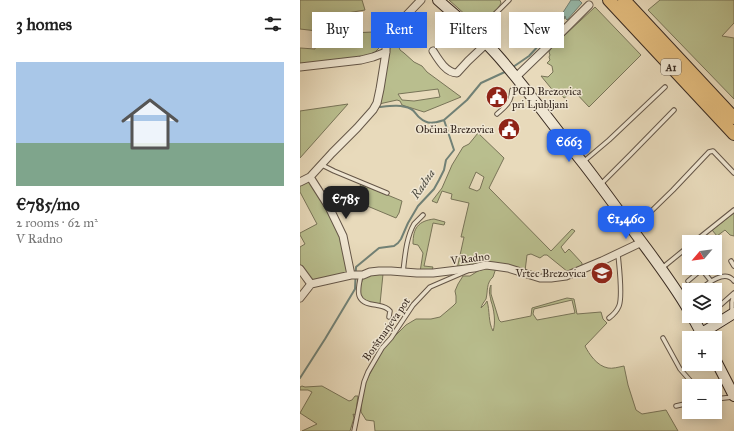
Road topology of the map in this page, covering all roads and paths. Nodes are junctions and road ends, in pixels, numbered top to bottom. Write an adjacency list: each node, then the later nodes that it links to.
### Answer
1 (420, 0): 12 (street)
2 (438, 0): 7 (main road)
3 (509, 0): 8 (lane)
4 (609, 0): 19 (highway, A1)
5 (624, 0): 18 (highway, A1)
6 (589, 5): 14 (street)
7 (452, 12)
8 (496, 12)
9 (482, 48): 11 (street)
10 (490, 48): 14 (main road)
11 (434, 51)
12 (386, 52): 13 (street); 21 (street)
13 (300, 67)
14 (514, 75): 17 (lane); 20 (main road)
15 (665, 87): 20 (lane)
16 (674, 110): 25 (lane)
17 (497, 114)
18 (734, 118)
19 (734, 134)
20 (583, 163): 25 (main road)
21 (321, 164): 23 (street); 26 (lane)
22 (734, 173): 29 (lane)
23 (310, 176): 24 (street); 41 (street)
24 (300, 182)
25 (600, 184): 29 (main road)
26 (387, 193)
27 (734, 210): 30 (lane)
28 (423, 214): 39 (lane)
29 (633, 230): 31 (main road)
30 (703, 235)
31 (642, 242): 33 (street, V Radno); 38 (main road)
32 (682, 252): 38 (lane)
33 (618, 254): 36 (street, V Radno); 53 (lane)
34 (731, 261): 35 (lane)
35 (734, 266)
36 (474, 268): 39 (street, V Radno); 62 (lane, Borštnarjeva pot)
37 (300, 269): 46 (street)
38 (661, 269): 49 (main road)
39 (403, 272): 40 (street, V Radno)
40 (361, 275): 41 (street, V Radno); 52 (lane)
41 (351, 276): 46 (street, V Radno)
42 (688, 281): 43 (lane)
43 (711, 281): 44 (lane); 45 (lane)
44 (734, 281)
45 (709, 283)
46 (311, 284): 48 (street)
47 (734, 294): 50 (lane); 51 (lane)
48 (300, 298)
49 (682, 298)
50 (722, 304)
51 (734, 314): 54 (main road)
52 (389, 317)
53 (609, 318)
54 (710, 331)
55 (663, 338): 57 (lane)
56 (721, 371): 58 (main road)
57 (689, 379)
58 (734, 396): 59 (lane)
59 (722, 398)
60 (682, 405): 61 (lane)
61 (676, 406)
62 (354, 431)

